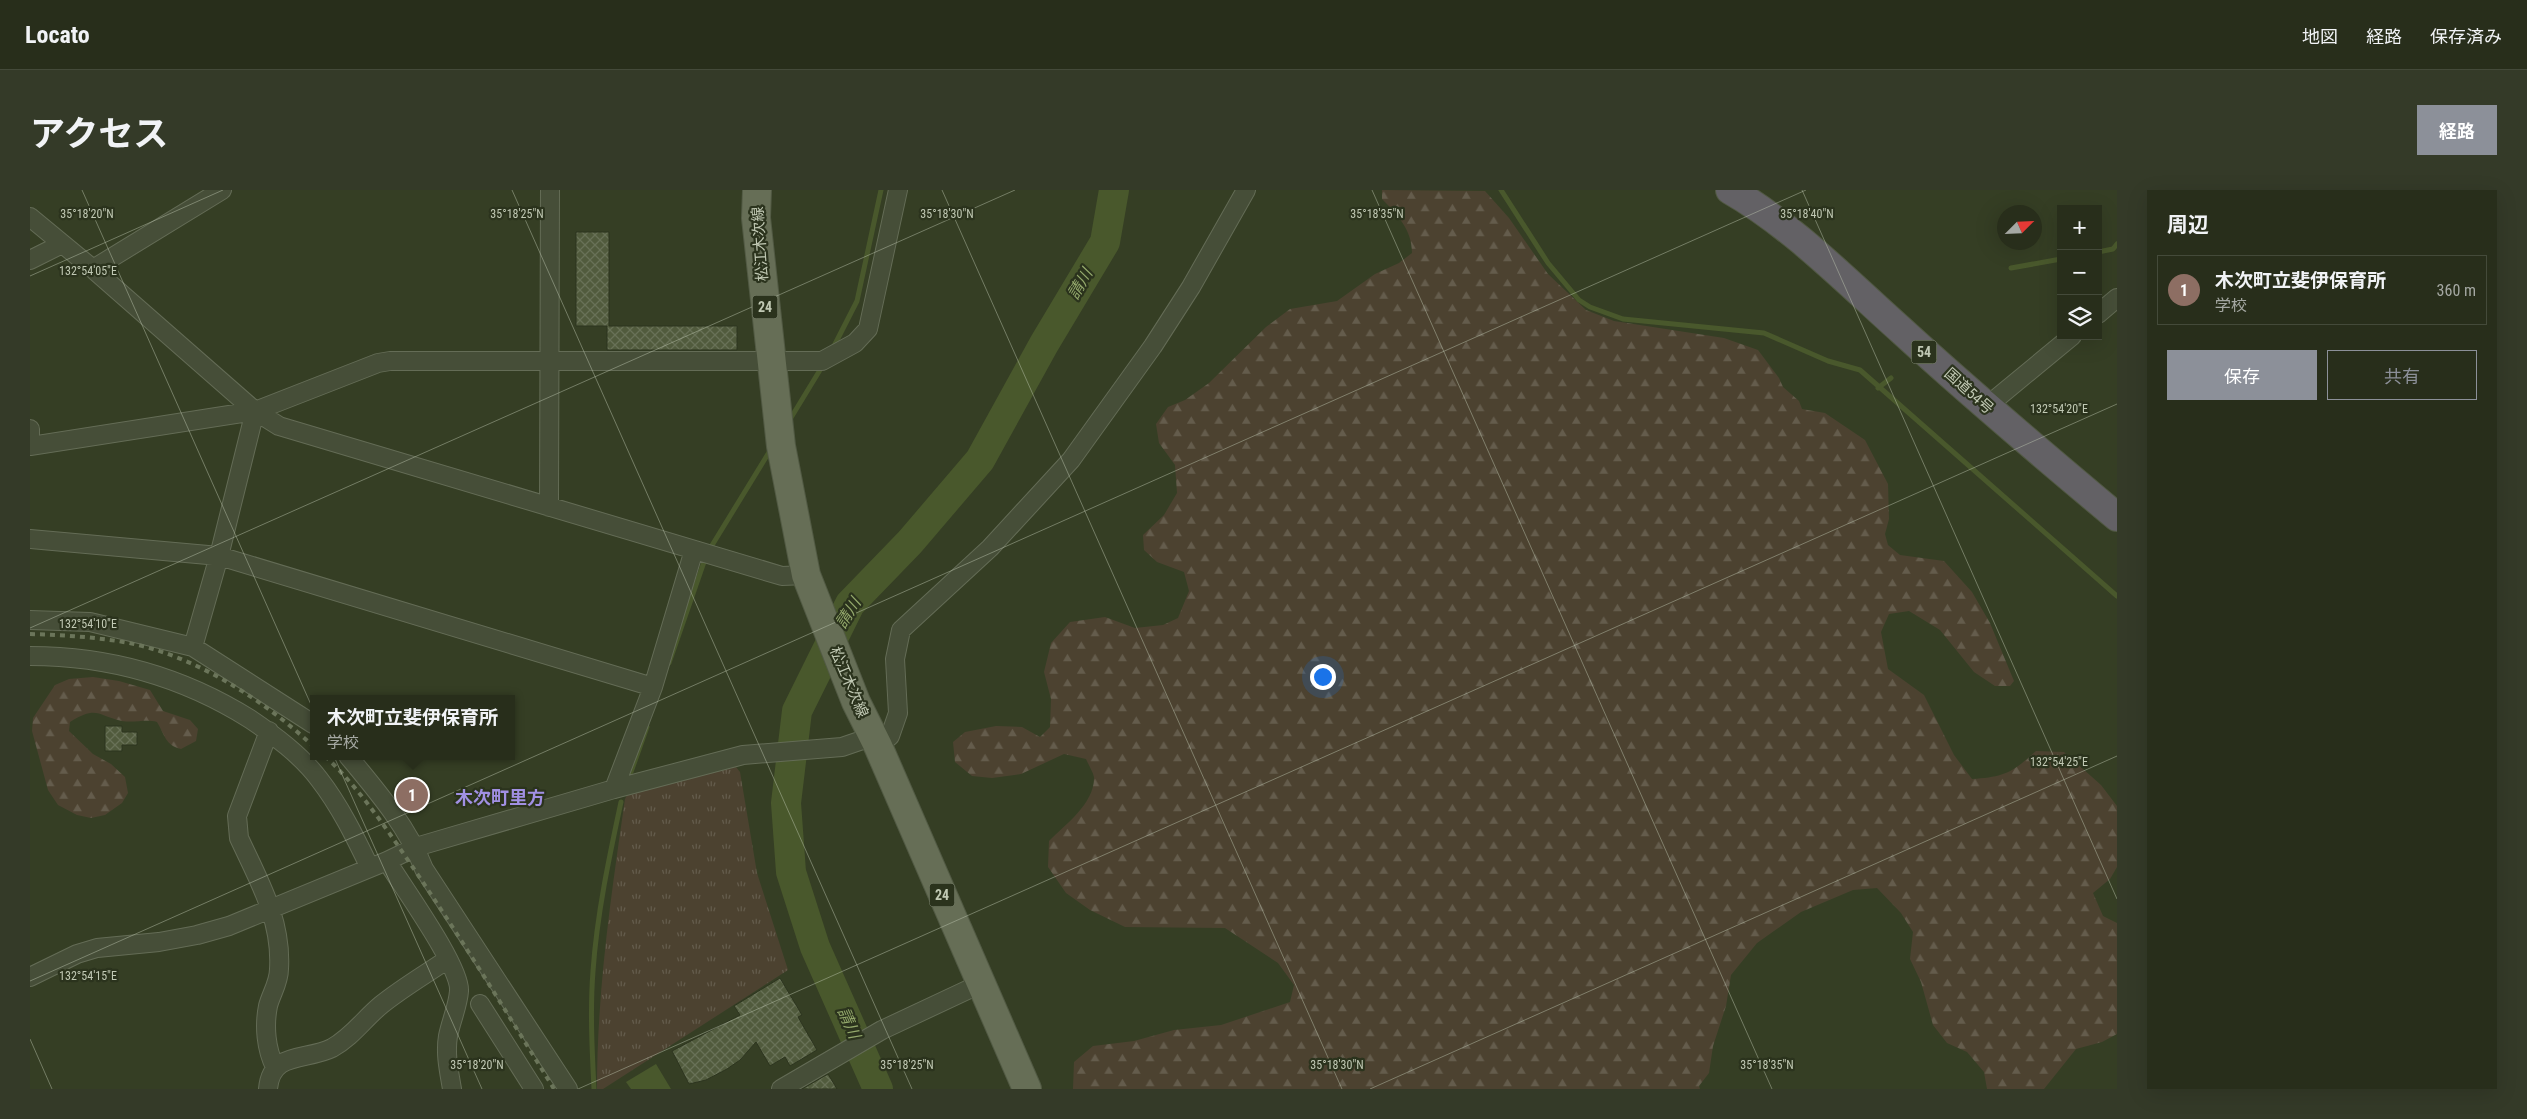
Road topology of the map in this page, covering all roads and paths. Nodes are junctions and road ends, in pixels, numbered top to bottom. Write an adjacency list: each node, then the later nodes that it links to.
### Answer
1 (222, 190): 10 (street)
2 (550, 190): 15 (street)
3 (757, 190): 14 (main road, 松江木次線 / 24)
4 (898, 190): 14 (street)
5 (1246, 190): 33 (street)
6 (1730, 190): 16 (highway, 国道54号 / 54)
7 (30, 217): 8 (street)
8 (62, 244): 9 (street); 10 (street)
9 (30, 260)
10 (93, 269): 17 (street)
11 (2117, 298): 12 (street)
12 (2102, 311)
13 (2067, 340): 16 (street)
14 (770, 361): 15 (street); 26 (main road, 松江木次線 / 24)
15 (548, 362): 17 (street); 21 (street)
16 (1986, 407): 22 (highway, 国道54号 / 54)
17 (255, 411): 20 (street); 21 (street); 25 (street)
18 (30, 429): 19 (street)
19 (30, 435)
20 (30, 446)
21 (549, 507): 24 (street)
22 (2117, 516)
23 (30, 539): 25 (street)
24 (694, 550): 26 (street); 30 (street)
25 (219, 556): 28 (street); 30 (street)
26 (810, 585): 33 (main road, 松江木次線 / 24)
27 (30, 620): 28 (street)
28 (193, 647): 31 (street)
29 (30, 656): 32 (street)
30 (653, 687): 35 (street)
31 (310, 722)
32 (269, 731): 38 (street); 39 (street)
33 (876, 741): 35 (street); 42 (main road, 松江木次線 / 24)
34 (351, 760): 36 (street)
35 (614, 789): 36 (street)
36 (416, 847): 37 (street); 48 (street)
37 (386, 862): 38 (street); 40 (street)
38 (370, 868): 39 (street)
39 (272, 908): 41 (street); 44 (street)
40 (448, 959): 44 (street); 46 (street)
41 (30, 977)
42 (980, 984): 49 (street); 50 (main road, 松江木次線 / 24)
43 (480, 1004): 47 (street)
44 (275, 1066): 45 (street)
45 (268, 1089)
46 (452, 1089)
47 (534, 1089)
48 (568, 1089)
49 (781, 1089)
50 (1027, 1089)

